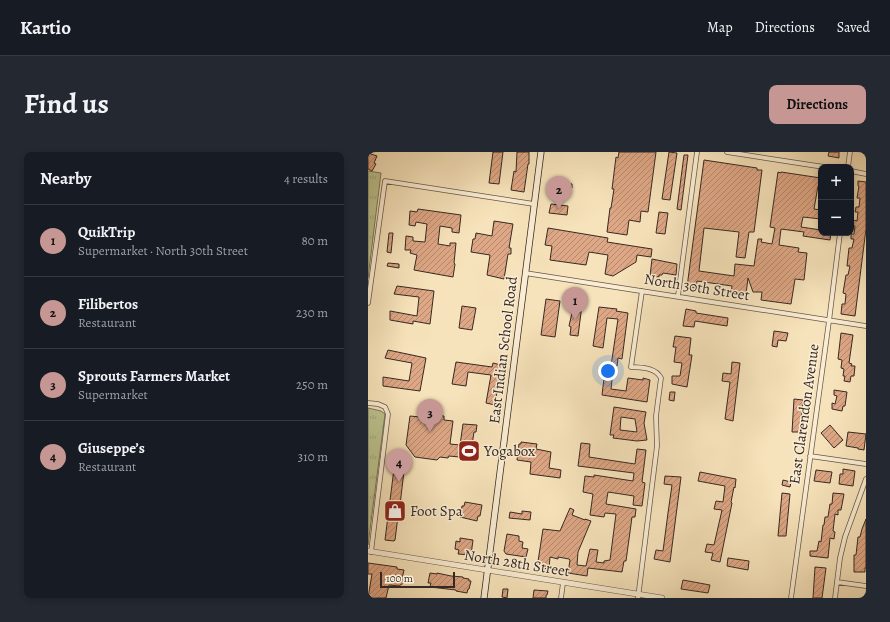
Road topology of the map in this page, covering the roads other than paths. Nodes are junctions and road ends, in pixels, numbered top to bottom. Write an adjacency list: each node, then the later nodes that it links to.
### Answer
1 (541, 152): 9 (main road, East Indian School Road)
2 (697, 152): 13 (street)
3 (727, 152): 6 (street)
4 (850, 152): 5 (street)
5 (848, 164)
6 (818, 166)
7 (854, 172): 8 (street)
8 (866, 174)
9 (534, 204): 11 (main road, East Indian School Road); 14 (street)
10 (840, 236): 15 (street, East Clarendon Avenue)
11 (525, 273): 12 (street, North 30th Street); 22 (main road, East Indian School Road)
12 (642, 291): 13 (street, North 30th Street); 26 (street)
13 (678, 296): 15 (street, North 30th Street)
14 (368, 303)
15 (829, 321): 16 (street, North 30th Street); 18 (street, East Clarendon Avenue)
16 (866, 326)
17 (368, 403): 21 (street)
18 (810, 456): 19 (street); 30 (street, East Clarendon Avenue)
19 (866, 464)
20 (866, 480): 23 (street)
21 (369, 552): 22 (street, North 28th Street)
22 (487, 570): 24 (street, North 28th Street); 27 (main road, East Indian School Road)
23 (837, 582): 25 (street); 31 (street)
24 (563, 583): 26 (street, North 28th Street); 28 (street)
25 (866, 586)
26 (638, 596): 29 (street, North 28th Street)
27 (484, 598)
28 (561, 598)
29 (662, 598)
30 (791, 598)
31 (835, 598)

